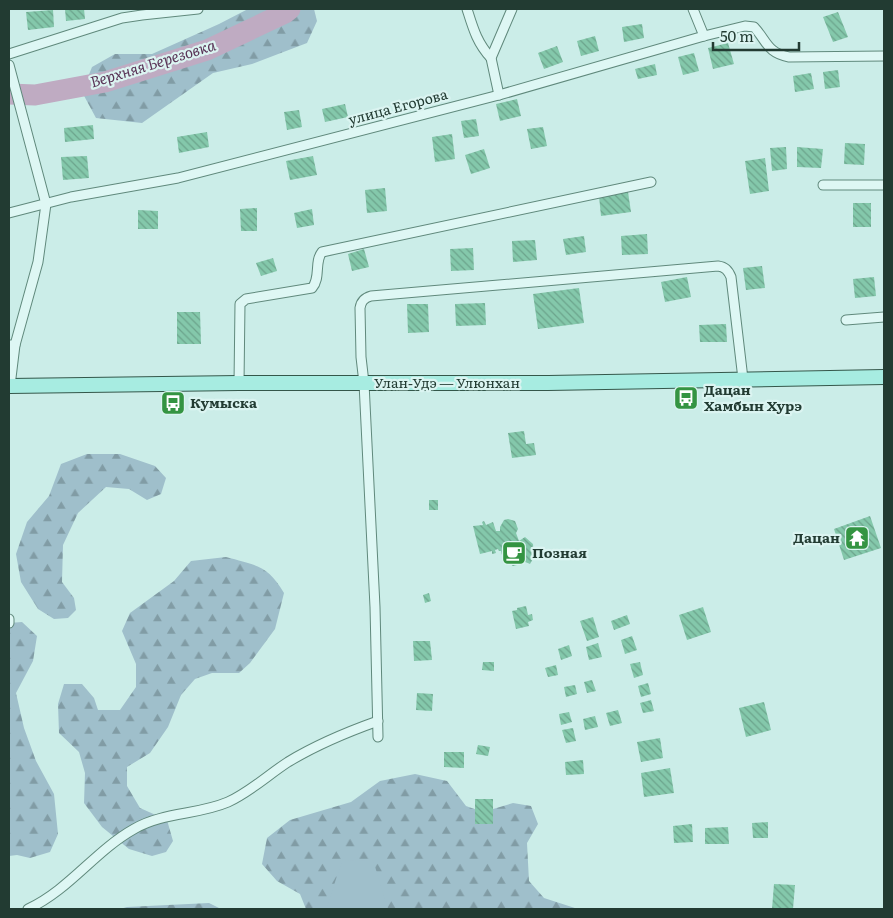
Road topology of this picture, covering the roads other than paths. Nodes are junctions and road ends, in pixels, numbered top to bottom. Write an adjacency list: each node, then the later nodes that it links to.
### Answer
1 (198, 9): 6 (street)
2 (467, 9): 8 (street)
3 (512, 9): 8 (street)
4 (693, 9): 5 (street)
5 (704, 36): 7 (street, улица Егорова); 10 (street, улица Егорова)
6 (9, 54)
7 (884, 56)
8 (491, 58): 10 (street)
9 (9, 65): 14 (street)
10 (498, 95): 14 (street, улица Егорова)
11 (651, 182): 21 (street)
12 (823, 185): 13 (street)
13 (884, 185)
14 (46, 204): 15 (street, улица Егорова); 18 (street)
15 (9, 213)
16 (884, 317): 17 (street)
17 (846, 320)
18 (12, 345): 23 (street)
19 (884, 378): 20 (main road, Улан-Удэ — Улюнхан)
20 (742, 379): 22 (main road, Улан-Удэ — Улюнхан); 22 (street)
21 (239, 383): 22 (main road, Улан-Удэ — Улюнхан); 23 (main road, Улан-Удэ — Улюнхан)
22 (364, 383): 26 (street)
23 (9, 386)
24 (9, 619): 25 (street)
25 (9, 623)
26 (378, 721): 27 (street); 28 (street)
27 (378, 737)
28 (28, 909)

